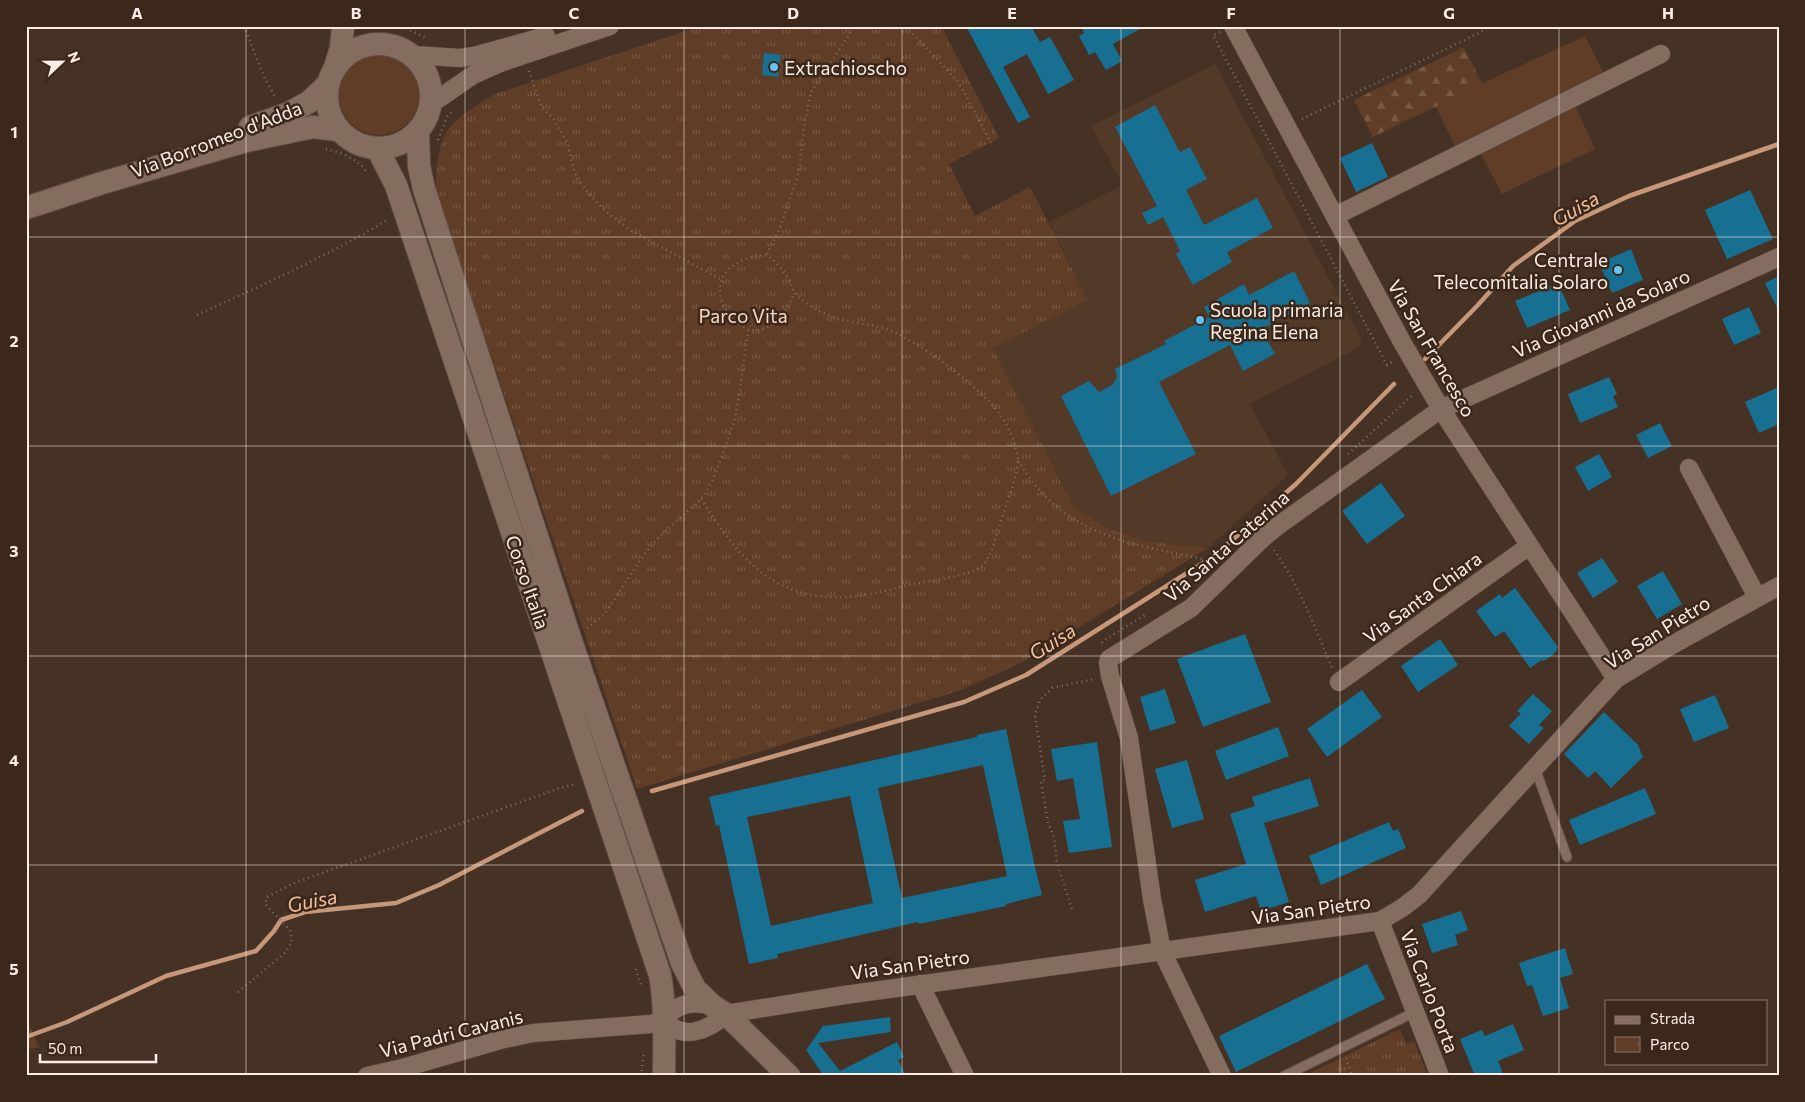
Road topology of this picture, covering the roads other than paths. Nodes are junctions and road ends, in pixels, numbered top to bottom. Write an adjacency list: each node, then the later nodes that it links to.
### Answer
1 (344, 26): 8 (street)
2 (378, 26): 6 (street)
3 (583, 26): 6 (street)
4 (610, 26): 10 (street)
5 (1229, 28): 16 (street, Via San Francesco)
6 (409, 41): 8 (street); 10 (street)
7 (1661, 54): 16 (street)
8 (336, 64): 9 (street)
9 (326, 86): 11 (street); 14 (street, Via Borromeo d'Adda)
10 (431, 104): 12 (street)
11 (339, 130): 13 (street); 14 (street, Via Borromeo d'Adda)
12 (418, 132): 13 (street); 30 (street, Corso Italia)
13 (377, 148): 32 (street, Corso Italia)
14 (102, 183): 15 (street, Via Borromeo d'Adda)
15 (26, 208)
16 (1335, 216): 18 (street, Via San Francesco)
17 (1779, 257): 18 (street, Via Giovanni da Solaro)
18 (1441, 409): 20 (street, Via San Francesco); 28 (street, Via Santa Caterina)
19 (1689, 468): 22 (street)
20 (1529, 546): 23 (street, Via San Francesco); 24 (street, Via Santa Chiara)
21 (1779, 586): 22 (street, Via San Pietro)
22 (1757, 597): 23 (street, Via San Pietro)
23 (1616, 679): 25 (street, Via San Pietro)
24 (1339, 682)
25 (1535, 768): 26 (lane); 27 (street, Via San Pietro)
26 (1567, 857)
27 (1380, 921): 28 (street, Via San Pietro); 31 (street, Via Carlo Porta)
28 (1162, 952): 29 (street, Via San Pietro); 37 (street)
29 (920, 984): 30 (street, Via San Pietro); 36 (street)
30 (720, 1010): 32 (street); 32 (street); 35 (street)
31 (1414, 1012): 38 (lane); 39 (street, Via Carlo Porta)
32 (665, 1020): 33 (street, Via Padri Cavanis); 34 (street, Corso Italia)
33 (367, 1076)
34 (664, 1076)
35 (789, 1076)
36 (965, 1076)
37 (1222, 1076)
38 (1284, 1076)
39 (1440, 1076)

